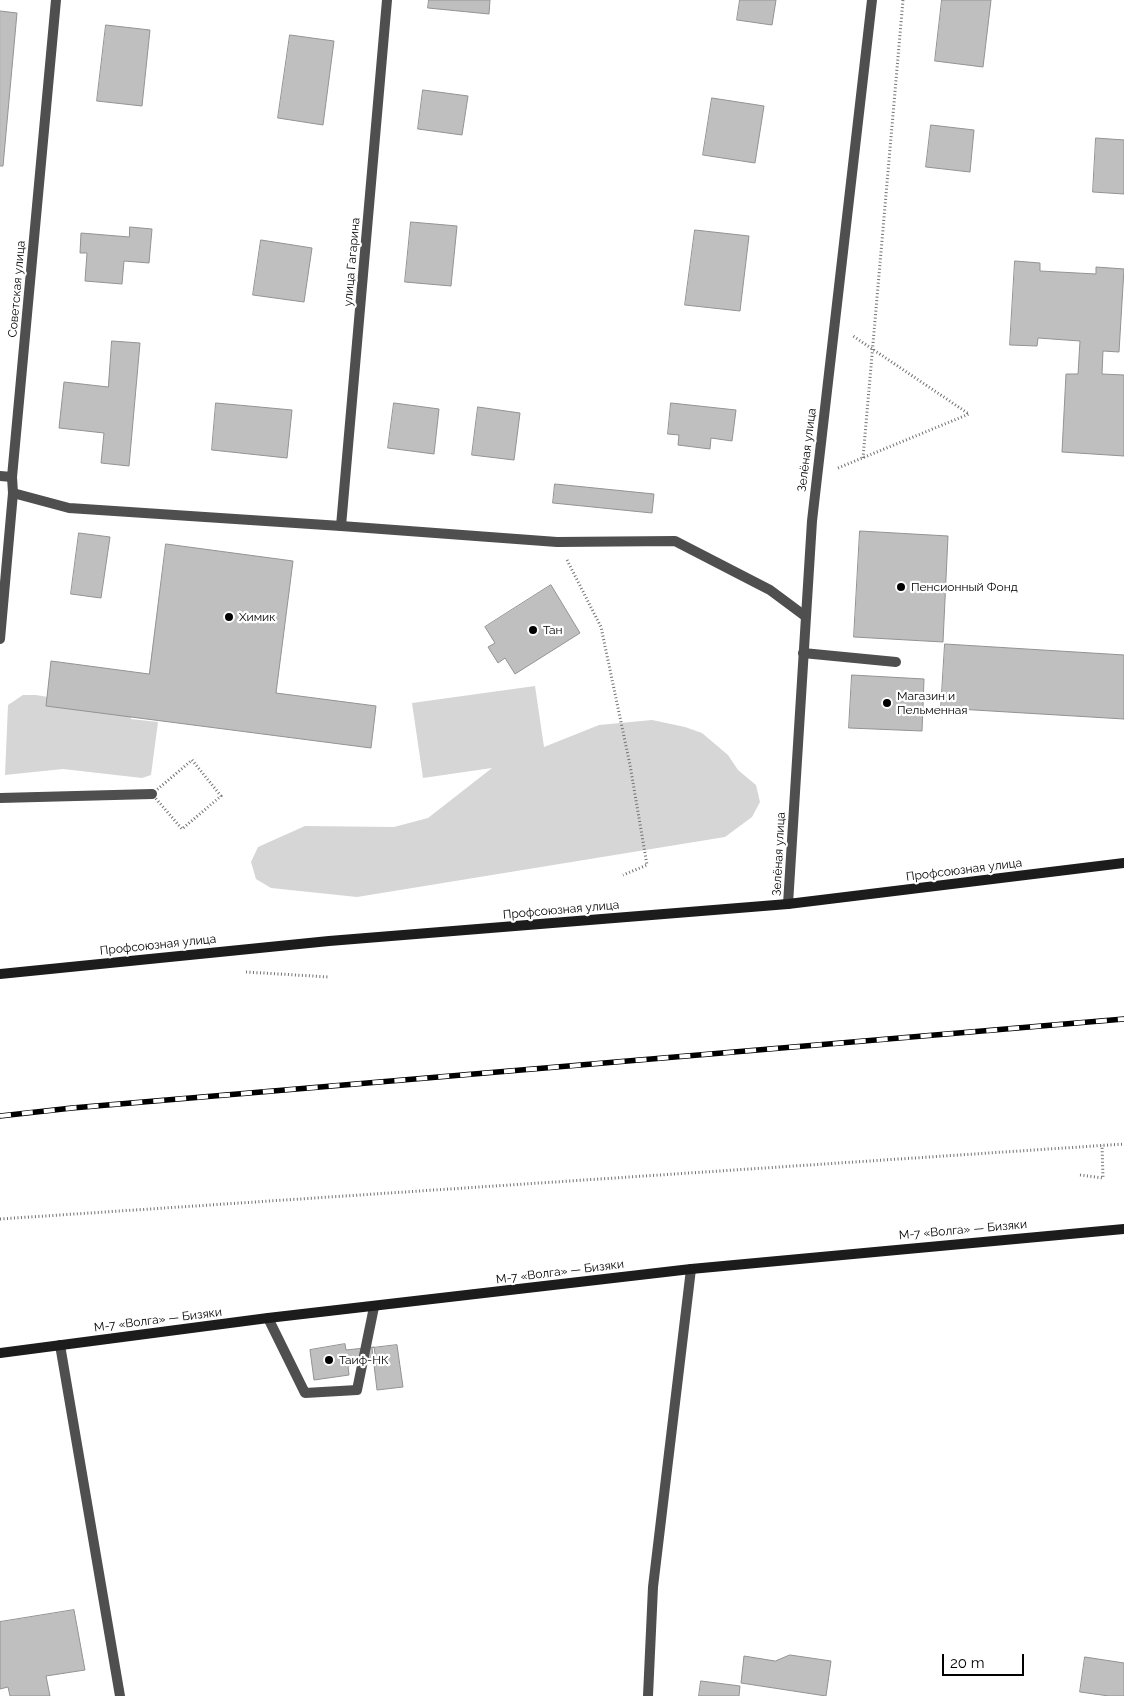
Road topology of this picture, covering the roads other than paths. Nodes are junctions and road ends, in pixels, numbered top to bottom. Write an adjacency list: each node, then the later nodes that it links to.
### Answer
1 (56, 0): 5 (street, Советская улица)
2 (387, 0): 7 (street, улица Гагарина)
3 (872, 0): 9 (street, Зелёная улица)
4 (0, 476): 5 (street)
5 (12, 477): 6 (street, Советская улица)
6 (13, 493): 7 (street); 8 (street, Советская улица)
7 (341, 526): 9 (street)
8 (2, 579): 10 (street, Советская улица)
9 (806, 616): 11 (street, Зелёная улица)
10 (0, 640)
11 (803, 653): 12 (street); 16 (street, Зелёная улица)
12 (896, 662)
13 (152, 794): 14 (street)
14 (0, 798)
15 (1124, 863): 16 (main road, Профсоюзная улица)
16 (788, 904): 17 (main road, Профсоюзная улица)
17 (0, 974)
18 (1124, 1229): 19 (main road, М-7 «Волга» — Бизяки)
19 (691, 1269): 20 (main road, М-7 «Волга» — Бизяки); 25 (street)
20 (374, 1307): 21 (main road, М-7 «Волга» — Бизяки); 21 (street)
21 (268, 1318): 22 (main road, М-7 «Волга» — Бизяки)
22 (60, 1345): 23 (main road, М-7 «Волга» — Бизяки); 24 (street)
23 (0, 1353)
24 (120, 1696)
25 (648, 1696)

